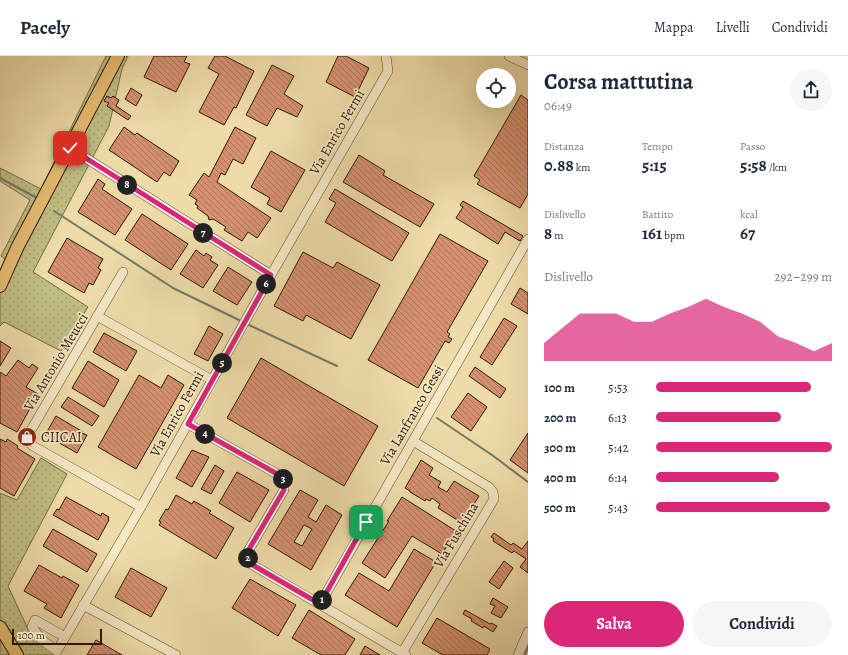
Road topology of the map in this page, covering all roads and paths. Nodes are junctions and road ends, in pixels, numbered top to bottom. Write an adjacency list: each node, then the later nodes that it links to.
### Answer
1 (118, 56): 5 (main road)
2 (386, 56): 8 (street, Via Enrico Fermi)
3 (509, 56): 4 (street)
4 (528, 65)
5 (70, 148): 8 (street); 9 (main road)
6 (528, 239): 13 (street, Via Lanfranco Gessi)
7 (123, 272): 10 (street)
8 (271, 275): 11 (street, Via Enrico Fermi)
9 (0, 286)
10 (97, 316): 11 (street, Via Antonio Meucci); 14 (street, Via Antonio Meucci)
11 (212, 380): 12 (street, Via Enrico Fermi)
12 (188, 424): 14 (street, Via Enrico Fermi); 15 (street)
13 (413, 441): 15 (street, Via Lanfranco Gessi); 20 (street, Via Fuschina)
14 (141, 507): 16 (street, Via Enrico Fermi)
15 (320, 604): 20 (street)
16 (84, 605): 19 (street, Via Enrico Fermi); 22 (street)
17 (0, 627): 21 (main road)
18 (528, 632): 23 (street)
19 (65, 637)
20 (404, 654)
21 (17, 655)
22 (176, 655)
23 (518, 655)

